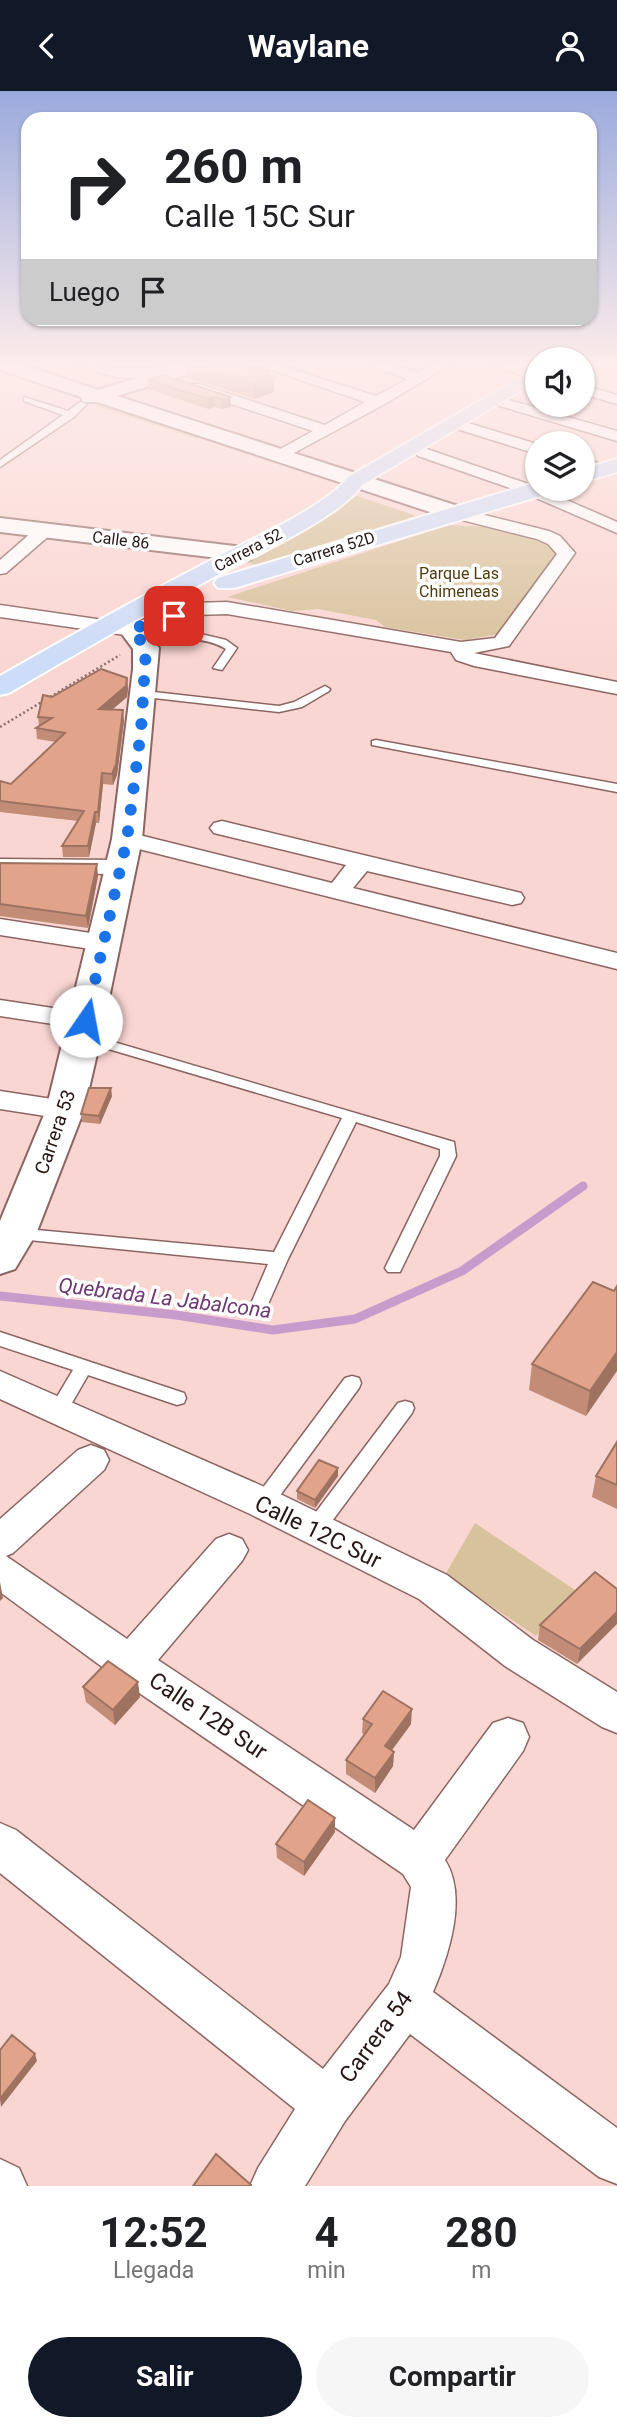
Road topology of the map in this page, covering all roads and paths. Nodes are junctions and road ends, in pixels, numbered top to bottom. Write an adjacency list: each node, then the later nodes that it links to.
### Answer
1 (279, 463): 6 (main road)
2 (297, 463): 6 (main road)
3 (396, 463): 6 (main road, Carrera 52)
4 (404, 463): 6 (main road, Carrera 52)
5 (454, 463): 7 (street)
6 (358, 486): 10 (main road); 11 (main road); 15 (main road, Carrera 52)
7 (525, 486)
8 (525, 494): 10 (main road, Carrera 52D)
9 (561, 501): 13 (street)
10 (456, 513): 11 (main road, Carrera 52D); 19 (street)
11 (434, 520): 18 (main road, Carrera 52D)
12 (0, 525): 14 (main road, Calle 86)
13 (617, 528)
14 (45, 530): 15 (main road, Calle 86); 16 (street)
15 (243, 554): 18 (main road, Carrera 52)
16 (0, 569)
17 (0, 611): 18 (street)
18 (128, 632): 20 (street); 22 (lane); 24 (main road, Carrera 52); 27 (main road, Carrera 53); 28 (main road, Carrera 52)
19 (502, 642): 20 (street); 21 (street)
20 (462, 652): 21 (street); 26 (street)
21 (518, 656): 23 (street)
22 (218, 668)
23 (617, 674)
24 (0, 687)
25 (325, 688): 27 (lane)
26 (617, 688)
27 (145, 694): 32 (main road, Carrera 53)
28 (0, 713)
29 (376, 743): 30 (lane)
30 (617, 788)
31 (222, 828): 33 (street)
32 (124, 853): 34 (street); 35 (street); 38 (main road, Carrera 53)
33 (360, 862): 35 (street); 36 (street)
34 (0, 866)
35 (338, 891): 39 (street)
36 (512, 898)
37 (0, 927): 38 (street)
38 (103, 943): 41 (main road, Carrera 53)
39 (617, 961)
40 (0, 1008): 41 (street)
41 (85, 1029): 43 (main road, Carrera 53); 44 (lane)
42 (0, 1101): 43 (street)
43 (65, 1110): 45 (main road, Carrera 53)
44 (351, 1117): 46 (lane); 47 (lane)
45 (7, 1247): 46 (lane)
46 (279, 1259): 48 (lane)
47 (394, 1268)
48 (259, 1306)
49 (0, 1339): 50 (lane)
50 (84, 1367): 53 (lane); 55 (lane)
51 (352, 1383): 57 (lane)
52 (0, 1384): 55 (street, Calle 12C Sur)
53 (177, 1398)
54 (405, 1408): 58 (lane)
55 (58, 1410): 57 (street, Calle 12C Sur)
56 (91, 1461): 59 (street)
57 (263, 1503): 58 (street, Calle 12C Sur)
58 (314, 1529): 63 (street, Calle 12C Sur)
59 (0, 1542)
60 (229, 1550): 62 (street)
61 (0, 1570): 62 (street, Calle 12B Sur)
62 (130, 1664): 66 (street, Calle 12B Sur)
63 (617, 1714)
64 (508, 1737): 66 (street)
65 (0, 1845): 68 (street)
66 (419, 1859): 67 (street, Carrera 54)
67 (406, 2001): 68 (street, Carrera 54); 69 (street)
68 (327, 2103): 70 (street, Carrera 54)
69 (617, 2159)
70 (276, 2186)

